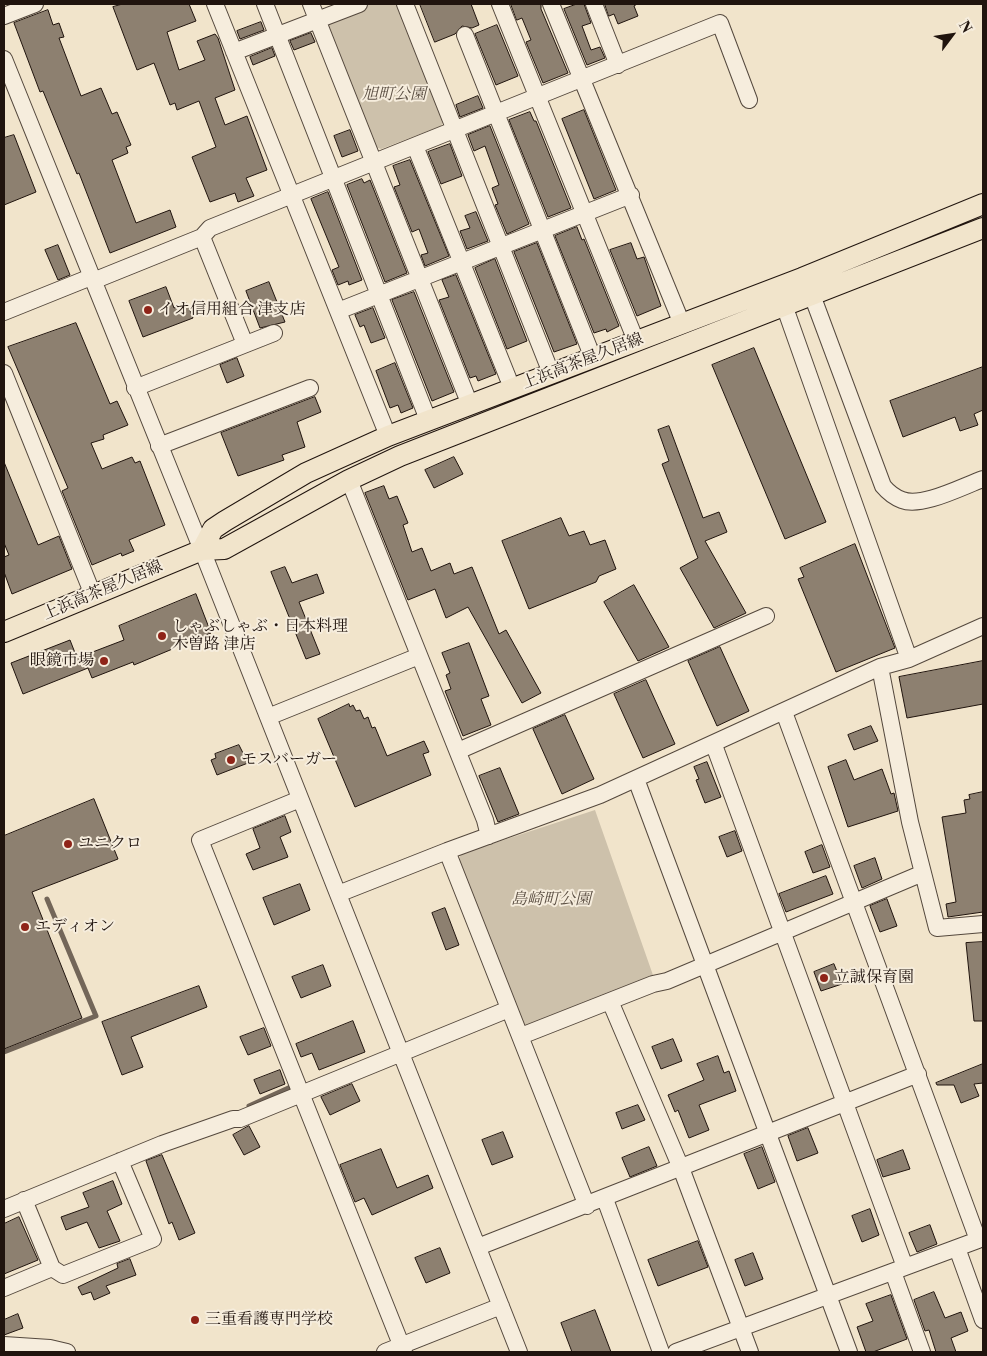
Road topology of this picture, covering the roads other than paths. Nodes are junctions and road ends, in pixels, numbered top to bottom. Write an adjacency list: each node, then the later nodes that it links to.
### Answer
1 (35, 4): 10 (street)
2 (216, 4): 14 (street)
3 (265, 4): 13 (street)
4 (311, 4): 11 (street)
5 (359, 4): 11 (street)
6 (405, 4): 21 (street)
7 (500, 4): 18 (street)
8 (594, 4): 16 (street)
9 (555, 5): 17 (street)
10 (4, 16)
11 (317, 20): 13 (street); 23 (street)
12 (465, 35): 20 (street)
13 (277, 36): 14 (street); 24 (street)
14 (234, 52): 26 (street)
15 (4, 59): 34 (street)
16 (618, 65): 17 (street); 19 (street)
17 (581, 79): 18 (street); 25 (street)
18 (537, 96): 20 (street); 28 (street)
19 (749, 100)
20 (496, 113): 21 (street); 30 (street)
21 (455, 129): 22 (street); 32 (street)
22 (415, 146): 23 (street); 33 (street)
23 (374, 162): 24 (street); 35 (street)
24 (334, 178): 26 (street); 36 (street)
25 (630, 195): 28 (street); 41 (street)
26 (291, 196): 31 (street); 39 (street)
27 (983, 204): 41 (main road, 上浜高茶屋久居線)
28 (584, 214): 30 (street); 43 (street)
29 (983, 228): 37 (main road, 上浜高茶屋久居線)
30 (542, 230): 32 (street); 45 (street)
31 (202, 237): 34 (street); 44 (street)
32 (502, 246): 33 (street); 47 (street)
33 (462, 262): 35 (street); 48 (street)
34 (92, 279): 40 (street); 49 (street)
35 (420, 279): 36 (street); 51 (street)
36 (380, 294): 39 (street); 52 (street)
37 (812, 295): 38 (main road, 上浜高茶屋久居線); 55 (street)
38 (784, 305): 56 (main road, 上浜高茶屋久居線); 63 (street)
39 (338, 311): 53 (street)
40 (4, 312)
41 (682, 324): 43 (main road, 上浜高茶屋久居線)
42 (274, 332): 44 (street)
43 (636, 341): 47 (main road, 上浜高茶屋久居線)
44 (245, 344): 49 (street)
45 (589, 348)
46 (4, 373): 58 (street)
47 (551, 373): 51 (main road, 上浜高茶屋久居線)
48 (508, 378)
49 (135, 388): 54 (street)
50 (310, 388): 54 (street)
51 (470, 405): 53 (main road, 上浜高茶屋久居線)
52 (425, 412)
53 (388, 436): 57 (main road, 上浜高茶屋久居線)
54 (159, 446): 57 (street)
55 (983, 479)
56 (349, 480): 57 (main road, 上浜高茶屋久居線); 62 (street)
57 (202, 550): 58 (main road, 上浜高茶屋久居線); 66 (street)
58 (93, 595): 61 (main road, 上浜高茶屋久居線)
59 (766, 616): 68 (street)
60 (983, 626): 63 (street)
61 (4, 632)
62 (420, 656): 66 (street); 68 (street)
63 (909, 659): 64 (street)
64 (880, 667): 65 (street); 73 (street)
65 (784, 712): 67 (street); 75 (street)
66 (268, 717): 70 (street)
67 (714, 744): 69 (street); 77 (street)
68 (458, 752): 71 (street)
69 (636, 779): 71 (street); 78 (street)
70 (300, 799): 74 (street); 84 (street)
71 (489, 836): 72 (street)
72 (447, 851): 74 (street); 80 (street)
73 (923, 873): 75 (street); 76 (street)
74 (338, 894): 82 (street)
75 (855, 902): 77 (street); 83 (street)
76 (983, 924)
77 (782, 932): 78 (street); 85 (street)
78 (706, 965): 79 (street); 86 (street)
79 (610, 1001): 81 (street); 88 (street)
80 (510, 1010): 81 (street); 82 (street)
81 (521, 1036): 91 (street)
82 (401, 1053): 84 (street); 93 (street)
83 (918, 1074): 85 (street); 94 (street)
84 (302, 1094): 87 (street); 103 (street)
85 (845, 1103): 86 (street); 96 (street)
86 (768, 1134): 88 (street); 98 (street)
87 (120, 1161): 90 (street); 95 (street)
88 (680, 1168): 89 (street); 101 (street)
89 (605, 1199): 91 (street); 107 (street)
90 (24, 1200): 92 (street); 95 (street)
91 (587, 1206): 93 (street)
92 (4, 1209)
93 (478, 1247): 99 (street)
94 (957, 1248): 96 (street); 100 (street)
95 (52, 1268): 97 (street)
96 (899, 1269): 98 (street); 111 (street)
97 (4, 1288)
98 (828, 1296): 101 (street); 110 (street)
99 (501, 1306): 103 (street); 106 (street)
100 (983, 1320)
101 (741, 1327): 108 (street); 109 (street)
102 (4, 1345): 104 (street)
103 (403, 1349): 105 (street)
104 (67, 1352)
105 (385, 1352)
106 (520, 1352)
107 (661, 1352)
108 (676, 1352)
109 (750, 1352)
110 (849, 1352)
111 (922, 1352)

